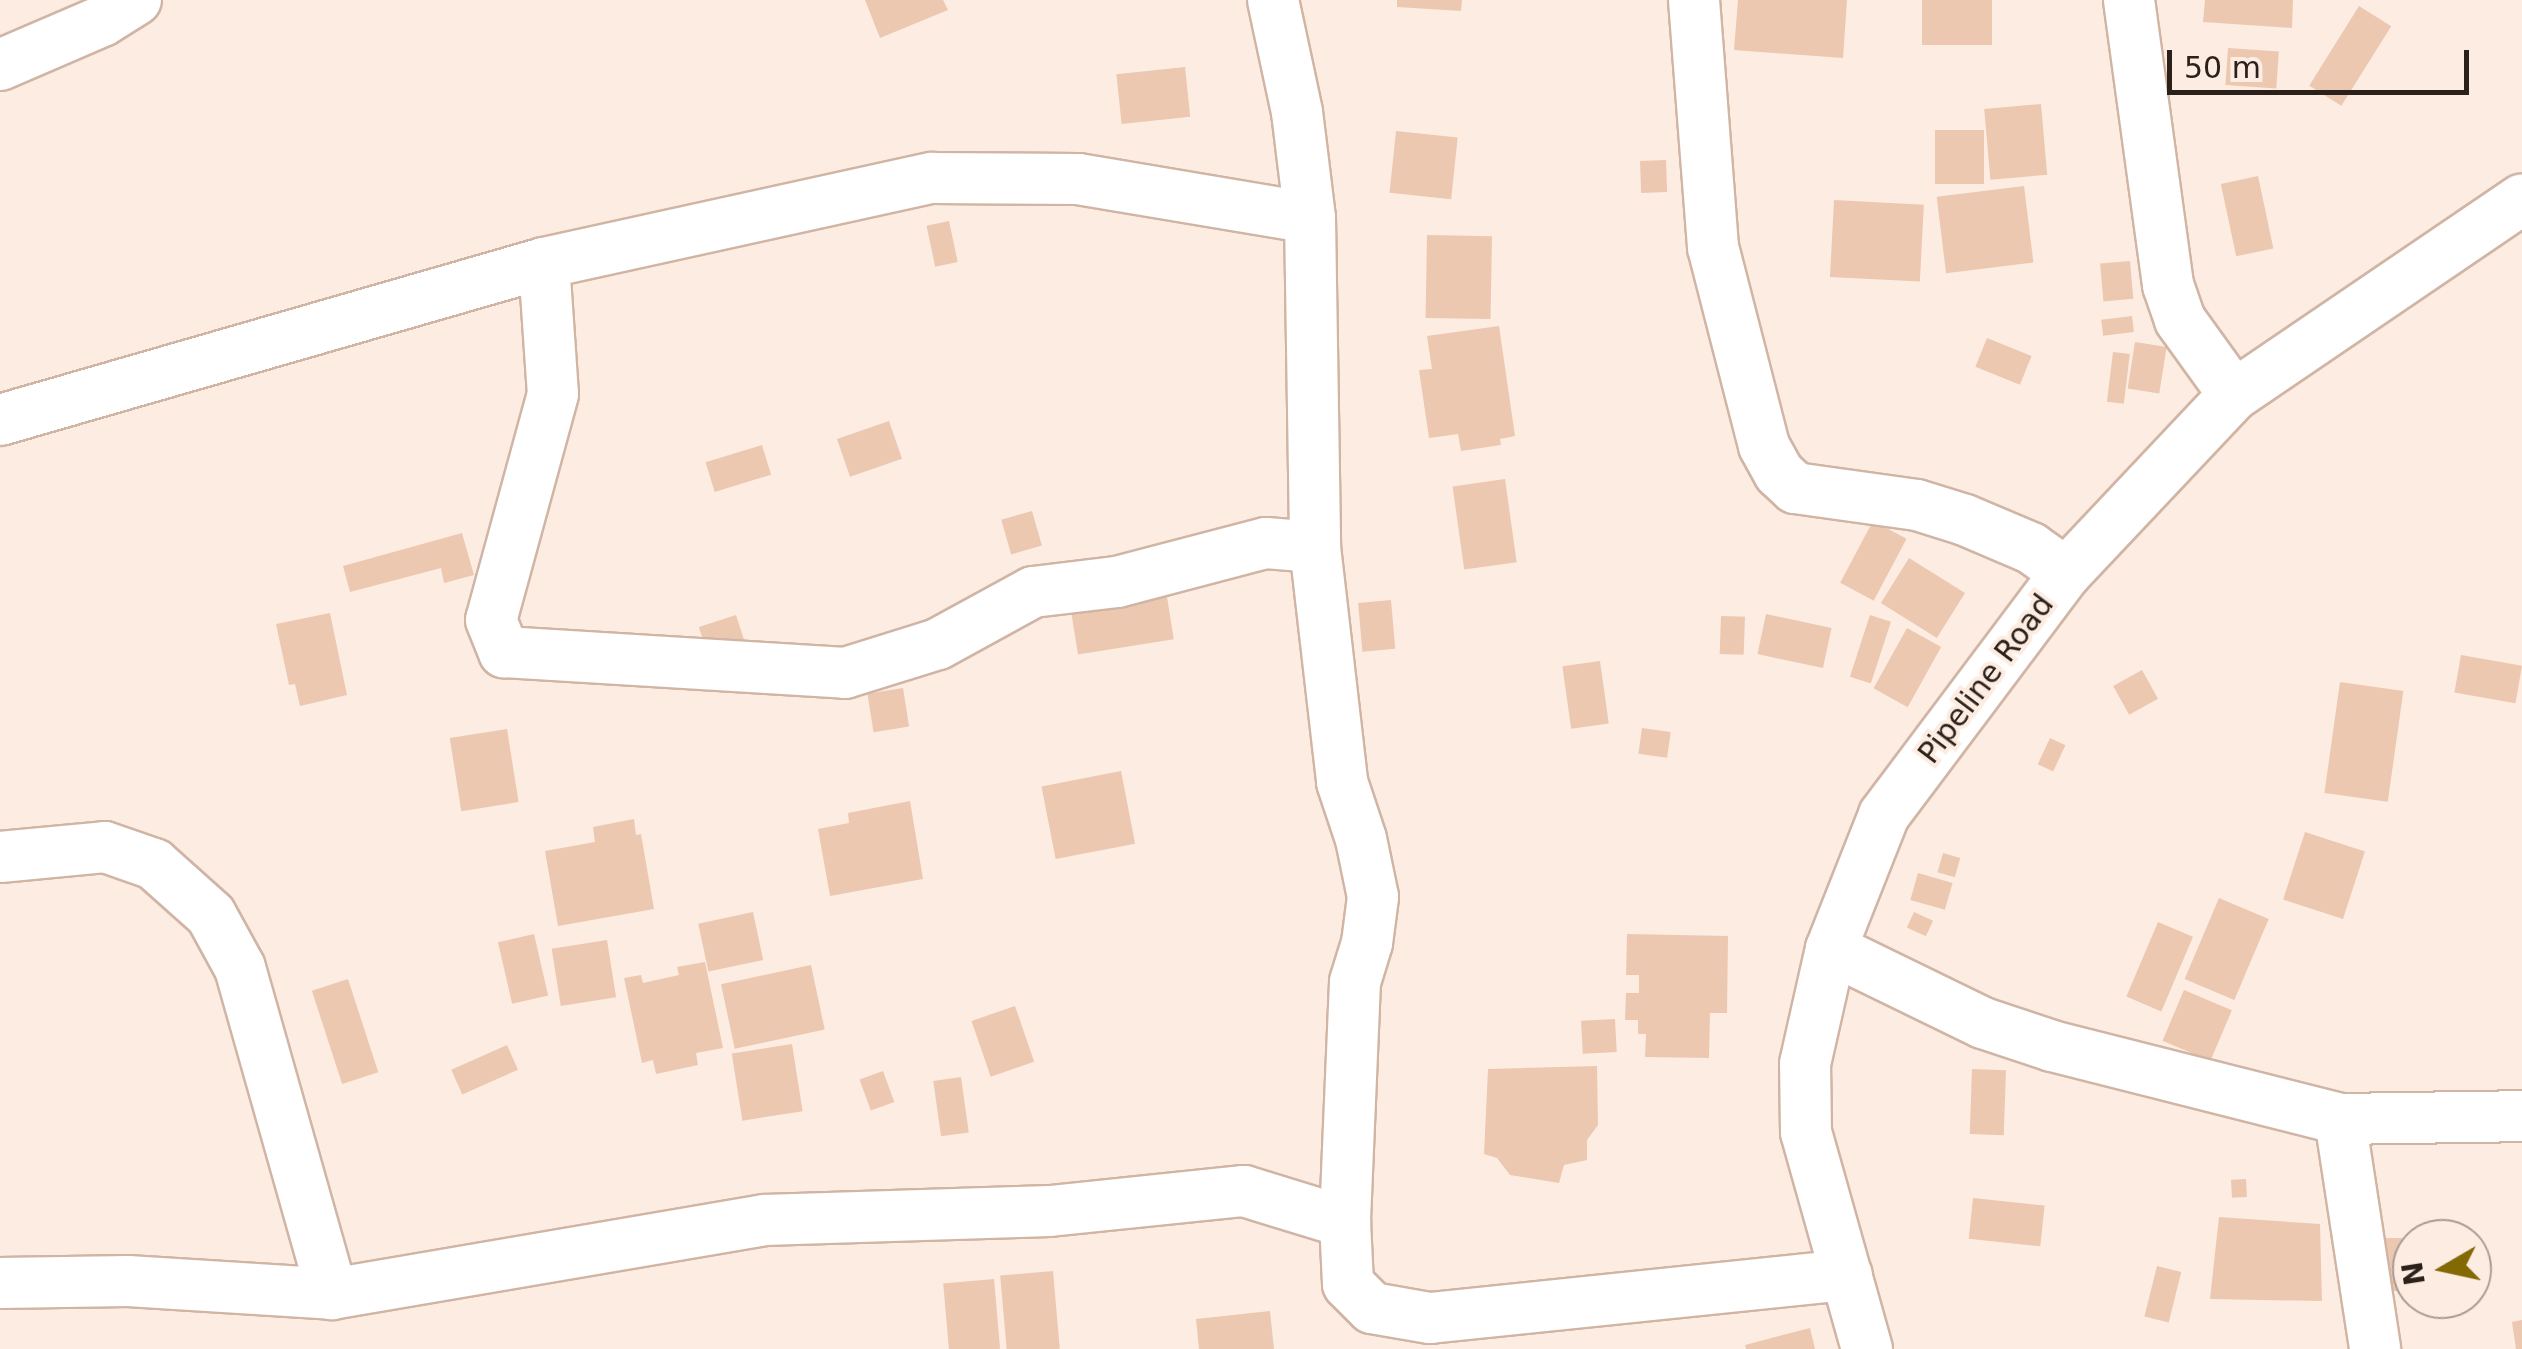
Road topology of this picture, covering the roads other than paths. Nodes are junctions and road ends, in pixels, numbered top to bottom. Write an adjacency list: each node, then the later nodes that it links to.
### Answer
1 (1273, 0): 7 (street)
2 (1694, 0): 12 (street)
3 (2129, 0): 9 (street)
4 (138, 1): 5 (street)
5 (0, 65)
6 (2522, 199): 9 (street, Pipeline Road)
7 (1310, 218): 8 (street); 11 (street)
8 (544, 263): 10 (street); 11 (street)
9 (2234, 395): 12 (street, Pipeline Road)
10 (0, 420)
11 (1315, 547): 17 (street)
12 (2066, 573): 14 (street, Pipeline Road)
13 (0, 857): 20 (street)
14 (1831, 949): 16 (street); 18 (street, Pipeline Road)
15 (2522, 1116): 16 (street)
16 (2340, 1119): 22 (street)
17 (1344, 1222): 18 (street); 20 (street)
18 (1847, 1275): 21 (street, Pipeline Road)
19 (0, 1283): 20 (street)
20 (332, 1294)
21 (1867, 1349)
22 (2375, 1349)

